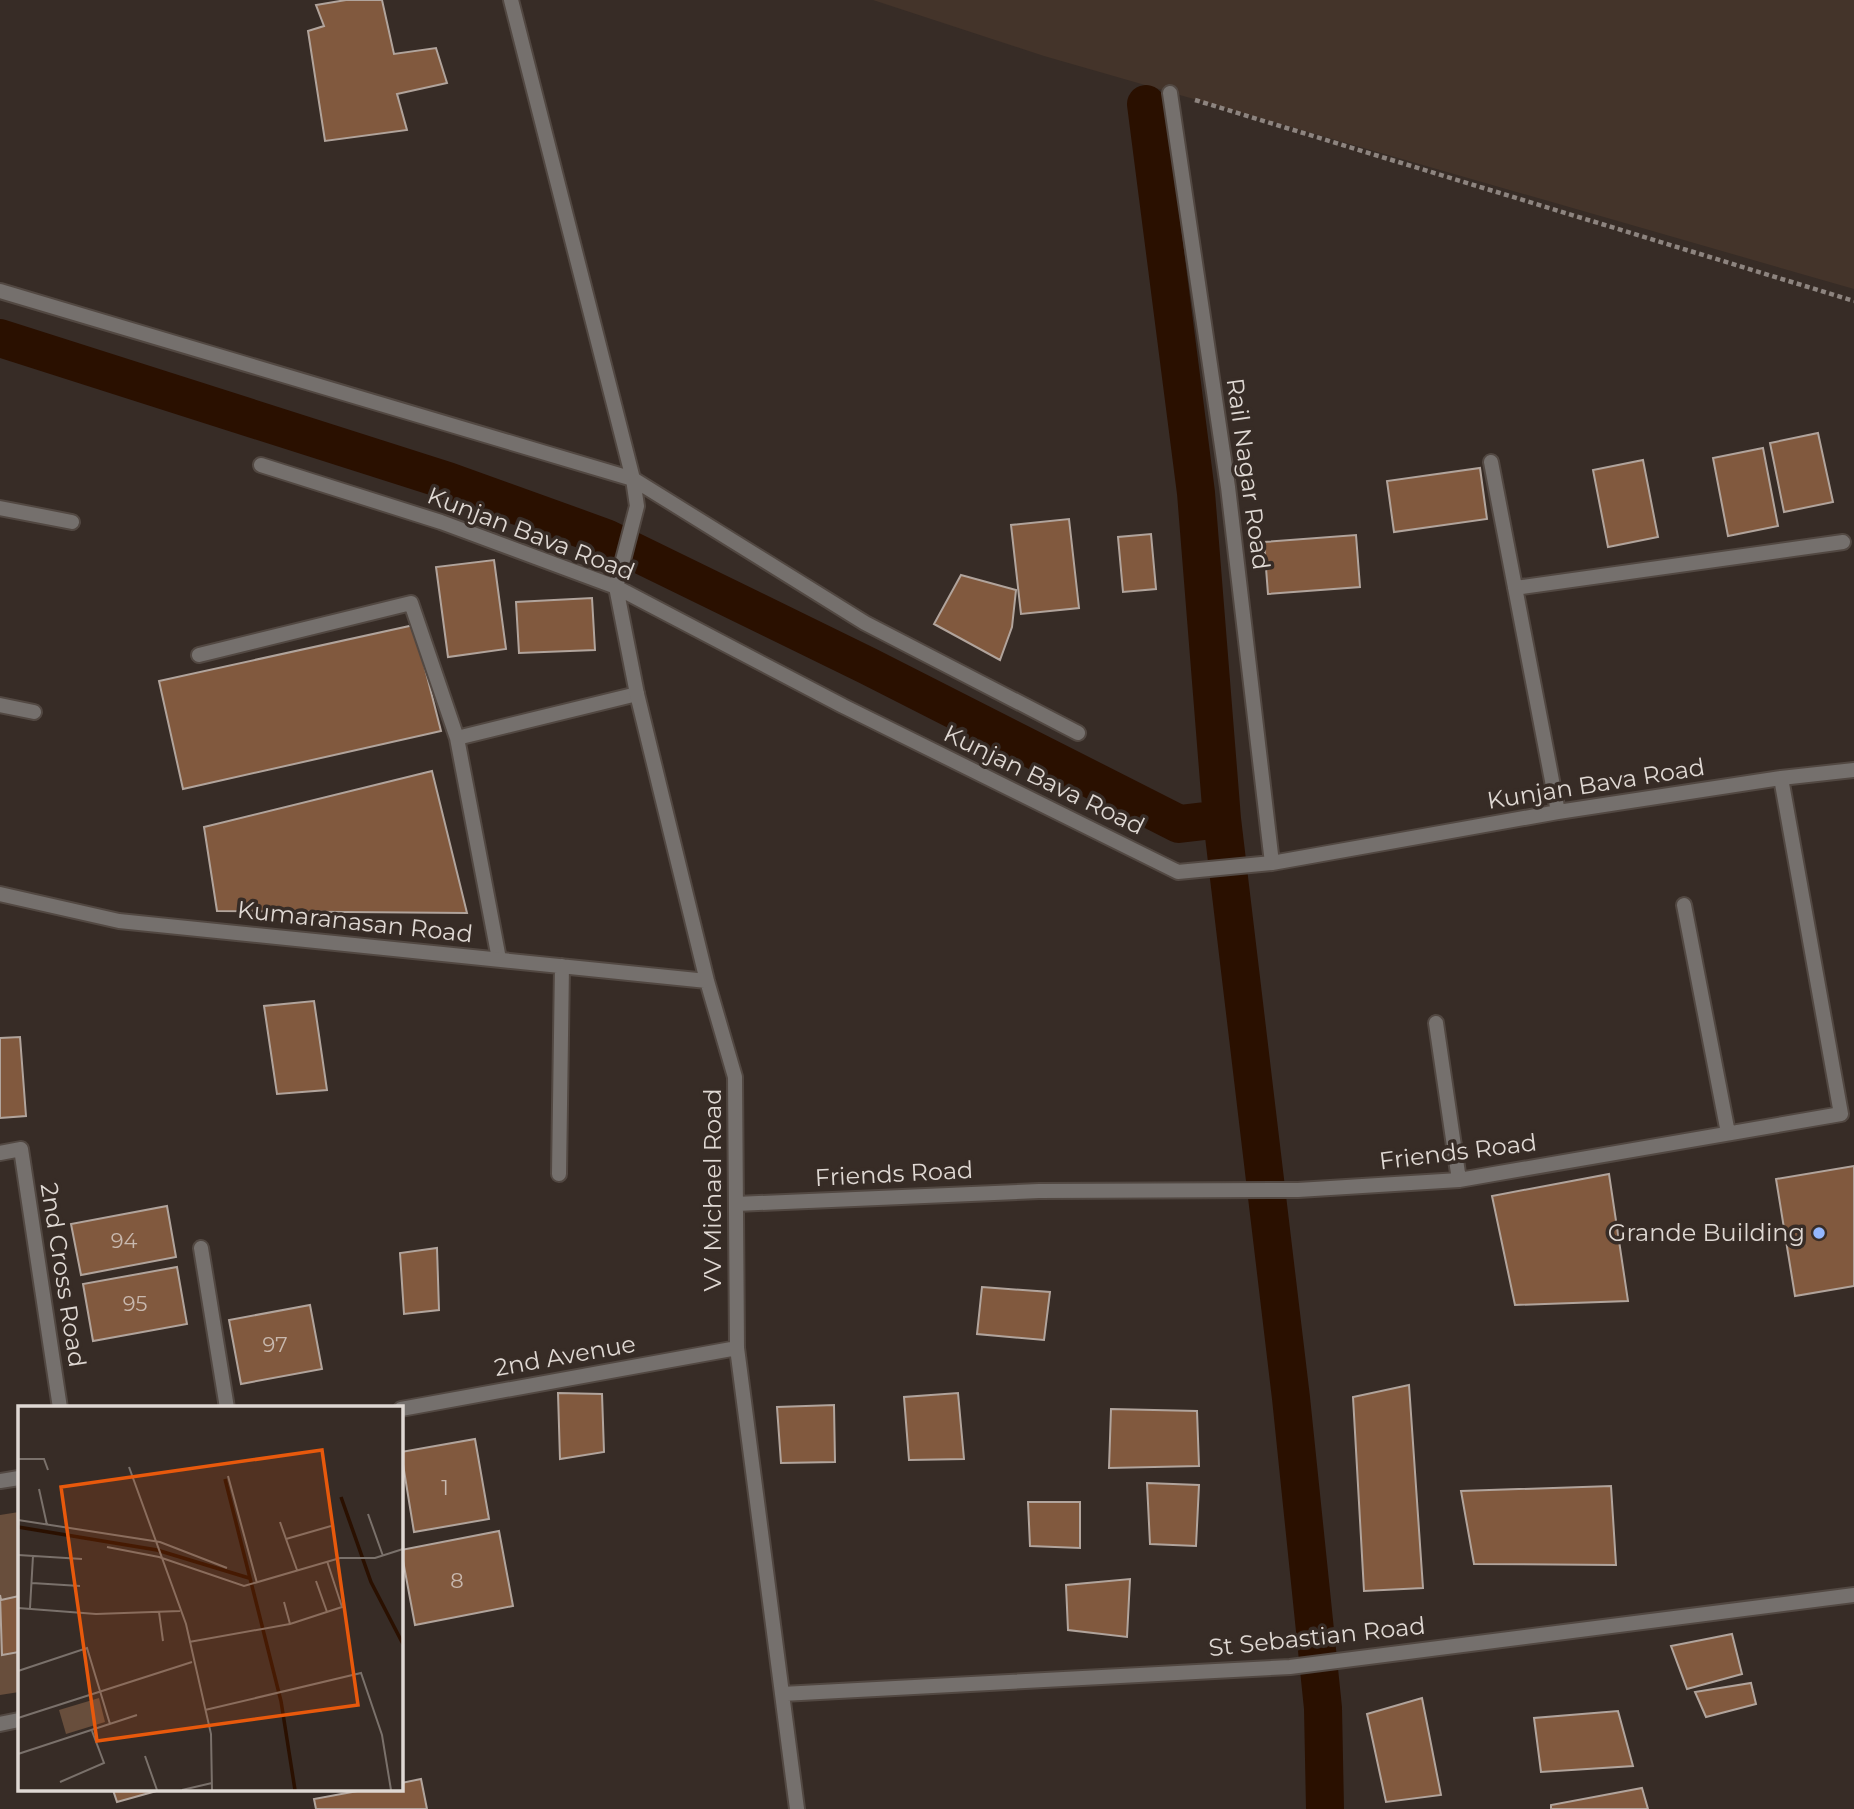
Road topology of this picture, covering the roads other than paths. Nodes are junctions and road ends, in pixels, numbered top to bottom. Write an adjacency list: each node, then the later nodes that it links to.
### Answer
1 (511, 0): 6 (street)
2 (1170, 93): 21 (street, Rail Nagar Road)
3 (0, 291): 6 (street)
4 (1491, 462): 11 (street)
5 (261, 465): 10 (street, Kunjan Bava Road)
6 (633, 479): 10 (street); 16 (street)
7 (0, 508): 8 (street)
8 (72, 522)
9 (1843, 542): 11 (street)
10 (617, 584): 13 (street, VV Michael Road); 21 (street, Kunjan Bava Road)
11 (1515, 588): 20 (street)
12 (198, 656): 17 (street)
13 (637, 694): 17 (street); 26 (street, VV Michael Road)
14 (0, 705): 15 (street)
15 (34, 712)
16 (1078, 733)
17 (457, 738): 24 (street)
18 (1854, 770): 19 (street, Kunjan Bava Road)
19 (1781, 778): 20 (street, Kunjan Bava Road); 28 (street, Friends Road)
20 (1558, 812): 21 (street, Kunjan Bava Road)
21 (1272, 863)
22 (0, 894): 24 (street, Kumaranasan Road)
23 (1684, 905): 28 (street)
24 (499, 960): 25 (street, Kumaranasan Road)
25 (562, 966): 26 (street, Kumaranasan Road); 30 (street)
26 (707, 981): 32 (street, VV Michael Road)
27 (1436, 1023): 31 (street)
28 (1728, 1133): 31 (street, Friends Road)
29 (0, 1153): 35 (street, 2nd Cross Road)
30 (559, 1174)
31 (1459, 1180): 32 (street, Friends Road)
32 (736, 1204): 34 (street, VV Michael Road)
33 (201, 1248): 36 (street)
34 (737, 1348): 37 (street, 2nd Avenue); 41 (street, VV Michael Road)
35 (60, 1406)
36 (227, 1406)
37 (402, 1409)
38 (18, 1478): 39 (street)
39 (0, 1481)
40 (1854, 1595): 41 (street, St Sebastian Road)
41 (782, 1694): 44 (street, VV Michael Road)
42 (18, 1720): 43 (street)
43 (0, 1724)
44 (797, 1809)

